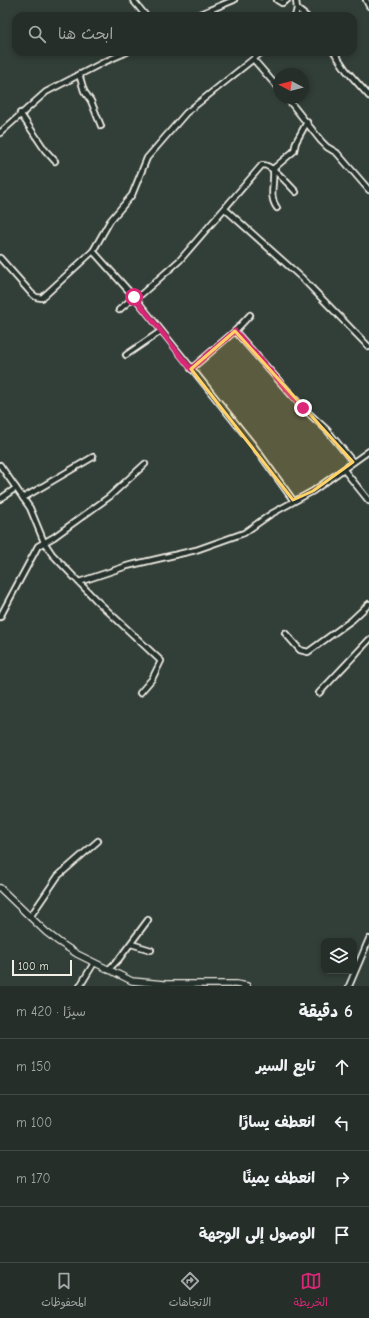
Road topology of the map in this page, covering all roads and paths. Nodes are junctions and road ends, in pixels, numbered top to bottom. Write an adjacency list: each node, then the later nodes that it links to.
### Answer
1 (133, 0): 9 (street)
2 (234, 0): 10 (street)
3 (277, 0): 4 (street)
4 (288, 0)
5 (296, 0): 8 (street)
6 (366, 0): 7 (street)
7 (369, 6)
8 (297, 9): 11 (street); 12 (street)
9 (143, 12)
10 (205, 12)
11 (296, 12)
12 (301, 12)
13 (118, 56): 17 (street)
14 (258, 56): 16 (street)
15 (337, 56): 19 (street)
16 (254, 60): 18 (street); 31 (street)
17 (79, 74): 21 (street); 23 (street)
18 (273, 82)
19 (369, 96)
20 (292, 104): 22 (street)
21 (20, 113): 24 (street); 25 (street)
22 (307, 122): 26 (street); 27 (street)
23 (101, 126)
24 (0, 133)
25 (55, 161)
26 (273, 169): 28 (street); 29 (street); 30 (street)
27 (369, 190)
28 (296, 192)
29 (277, 208)
30 (225, 209): 33 (street); 38 (street)
31 (93, 251): 32 (street); 33 (street)
32 (0, 258)
33 (135, 298): 34 (street); 36 (street)
34 (119, 310)
35 (250, 315): 37 (street)
36 (161, 331): 39 (street); 40 (street)
37 (235, 331): 40 (street); 43 (street)
38 (369, 347)
39 (126, 356)
40 (191, 369): 50 (street)
41 (369, 451): 43 (street)
42 (93, 457): 48 (street)
43 (353, 462): 46 (street)
44 (145, 464): 52 (street)
45 (0, 465): 47 (street)
46 (344, 470): 50 (street); 51 (street)
47 (16, 488): 48 (street); 49 (street)
48 (23, 498): 52 (street)
49 (0, 500)
50 (293, 500): 53 (street)
51 (369, 501)
52 (44, 542): 53 (street); 55 (street)
53 (80, 582): 58 (street)
54 (369, 604): 56 (street)
55 (0, 617)
56 (285, 633)
57 (369, 640): 59 (street)
58 (140, 693)
59 (319, 693)
60 (98, 841): 62 (street)
61 (0, 888): 62 (street)
62 (30, 916): 67 (street)
63 (148, 920): 65 (street)
64 (369, 939): 72 (street)
65 (131, 944): 66 (street); 68 (street)
66 (151, 950)
67 (94, 963): 68 (street); 70 (street)
68 (108, 970): 69 (street)
69 (131, 983): 71 (street)
70 (80, 986)
71 (247, 986)
72 (349, 986)

